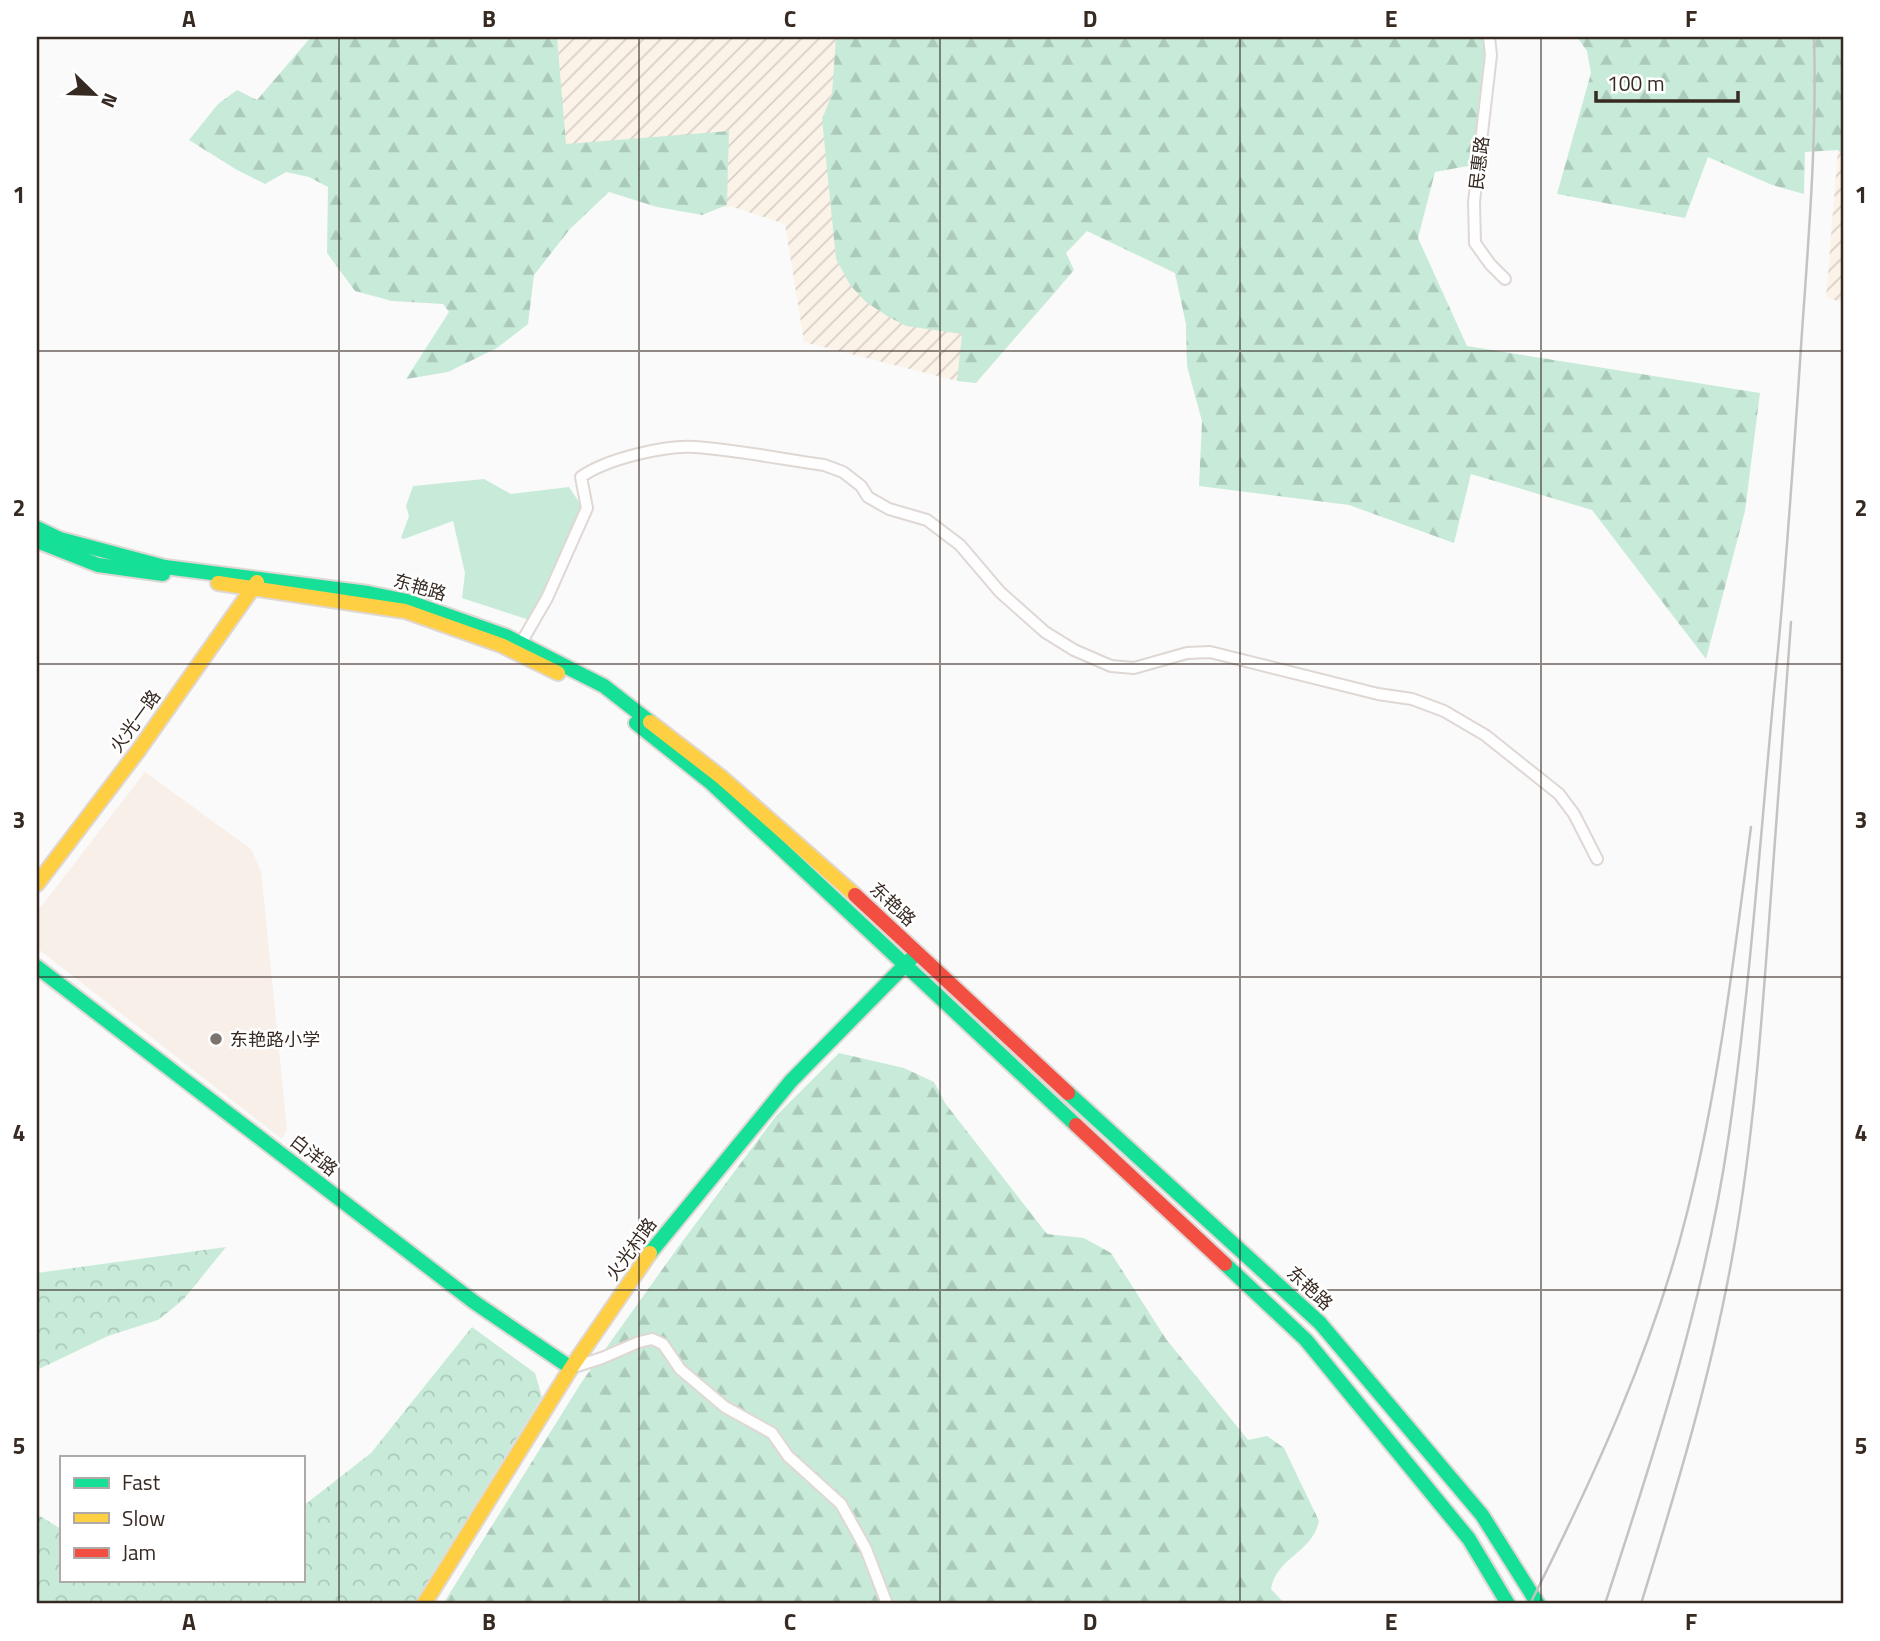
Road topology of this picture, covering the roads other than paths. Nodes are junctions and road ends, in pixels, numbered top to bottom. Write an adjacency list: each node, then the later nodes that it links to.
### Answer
1 (1489, 37): 2 (street, 民惠路)
2 (1505, 279)
3 (37, 528): 5 (main road, 东艳路)
4 (37, 541): 5 (main road, 东艳路)
5 (256, 583): 6 (main road, 东艳路); 8 (main road, 火光一路); 10 (main road, 东艳路)
6 (521, 643): 7 (street); 9 (main road, 东艳路)
7 (1597, 859)
8 (37, 884)
9 (917, 953): 10 (main road, 火光村路); 16 (main road, 东艳路)
10 (904, 965): 12 (main road, 火光村路); 15 (main road, 东艳路)
11 (37, 967): 12 (main road, 白洋路)
12 (571, 1368): 13 (main road, 火光村路); 14 (street)
13 (424, 1604)
14 (887, 1604)
15 (1508, 1604)
16 (1538, 1604)

